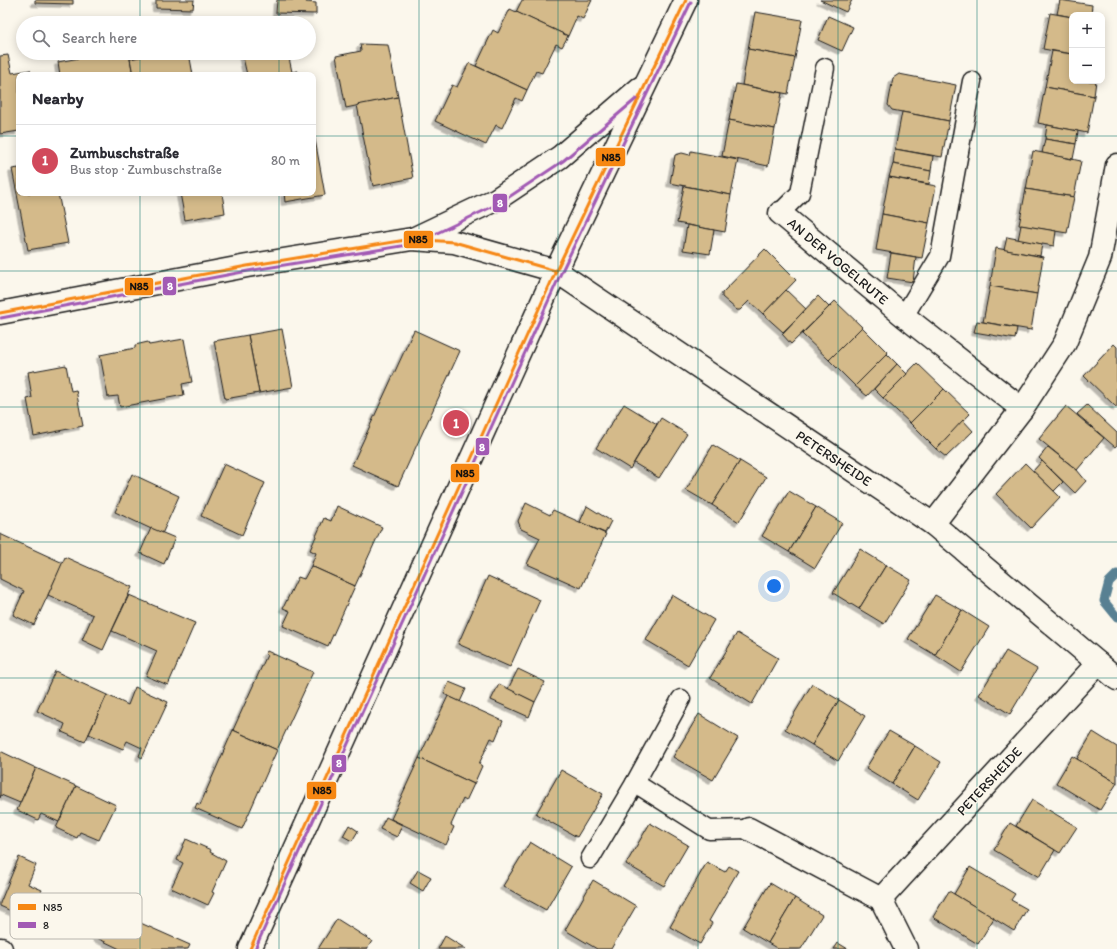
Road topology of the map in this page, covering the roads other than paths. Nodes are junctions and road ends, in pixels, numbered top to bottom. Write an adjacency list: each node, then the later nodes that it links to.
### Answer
1 (686, 0): 4 (street)
2 (825, 68): 6 (lane, AN DER VOGELRUTE)
3 (972, 81): 10 (lane)
4 (646, 83): 7 (street); 8 (street)
5 (1117, 165): 11 (street)
6 (780, 212): 10 (street, AN DER VOGELRUTE)
7 (412, 239): 8 (street, PETERSHEIDE); 9 (street)
8 (556, 271): 12 (street, PETERSHEIDE); 20 (street)
9 (0, 313)
10 (904, 316): 11 (street, AN DER VOGELRUTE)
11 (1022, 409): 12 (street)
12 (934, 524): 13 (street, PETERSHEIDE)
13 (1098, 663): 14 (street, PETERSHEIDE); 19 (street, PETERSHEIDE)
14 (1117, 680)
15 (681, 699): 16 (lane)
16 (635, 783): 17 (lane); 18 (lane)
17 (748, 829): 19 (street)
18 (590, 859)
19 (880, 899): 21 (street)
20 (250, 949)
21 (906, 949)

